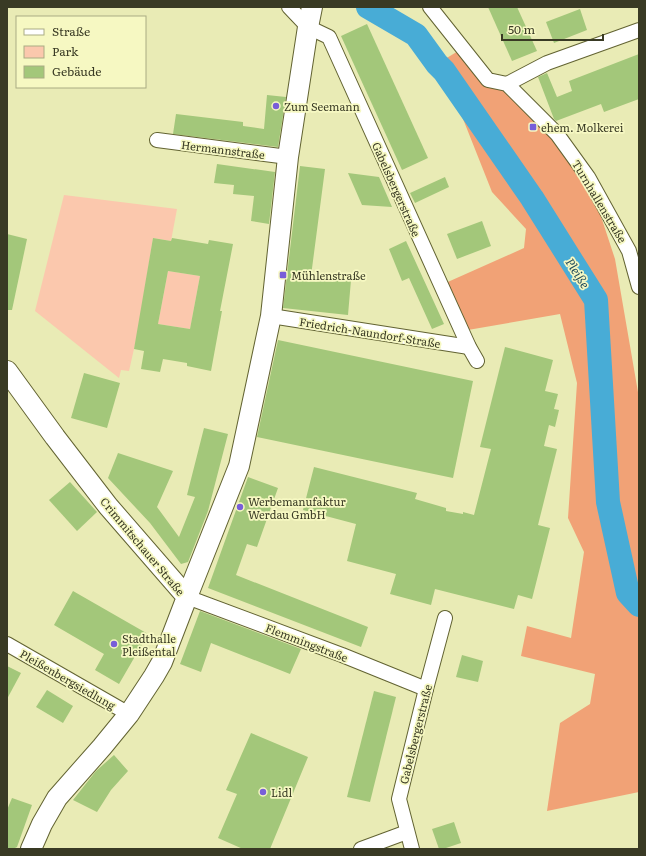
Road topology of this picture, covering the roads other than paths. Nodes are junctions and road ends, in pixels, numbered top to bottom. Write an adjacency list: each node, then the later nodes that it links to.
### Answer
1 (289, 7): 4 (street)
2 (312, 7): 4 (street)
3 (430, 7): 6 (street)
4 (308, 27): 8 (street); 11 (street, Gabelsbergerstraße)
5 (639, 30): 6 (street)
6 (507, 84): 9 (street, Turnhallenstraße)
7 (158, 140): 8 (street, Hermannstraße)
8 (288, 157): 10 (street)
9 (639, 287)
10 (271, 316): 11 (street, Friedrich-Naundorf-Straße); 14 (street)
11 (469, 347): 12 (street, Gabelsbergerstraße)
12 (477, 361)
13 (7, 371): 14 (street, Crimmitschauer Straße)
14 (187, 597): 17 (street, Flemmingstraße); 18 (street, Crimmitschauer Straße)
15 (445, 618): 17 (street, Gabelsbergerstraße)
16 (7, 644): 18 (street, Pleißenbergsiedlung)
17 (426, 689): 19 (street, Gabelsbergerstraße)
18 (128, 714): 20 (street, Crimmitschauer Straße)
19 (408, 832): 21 (street); 22 (street, Gabelsbergerstraße)
20 (31, 849)
21 (361, 849)
22 (412, 849)

